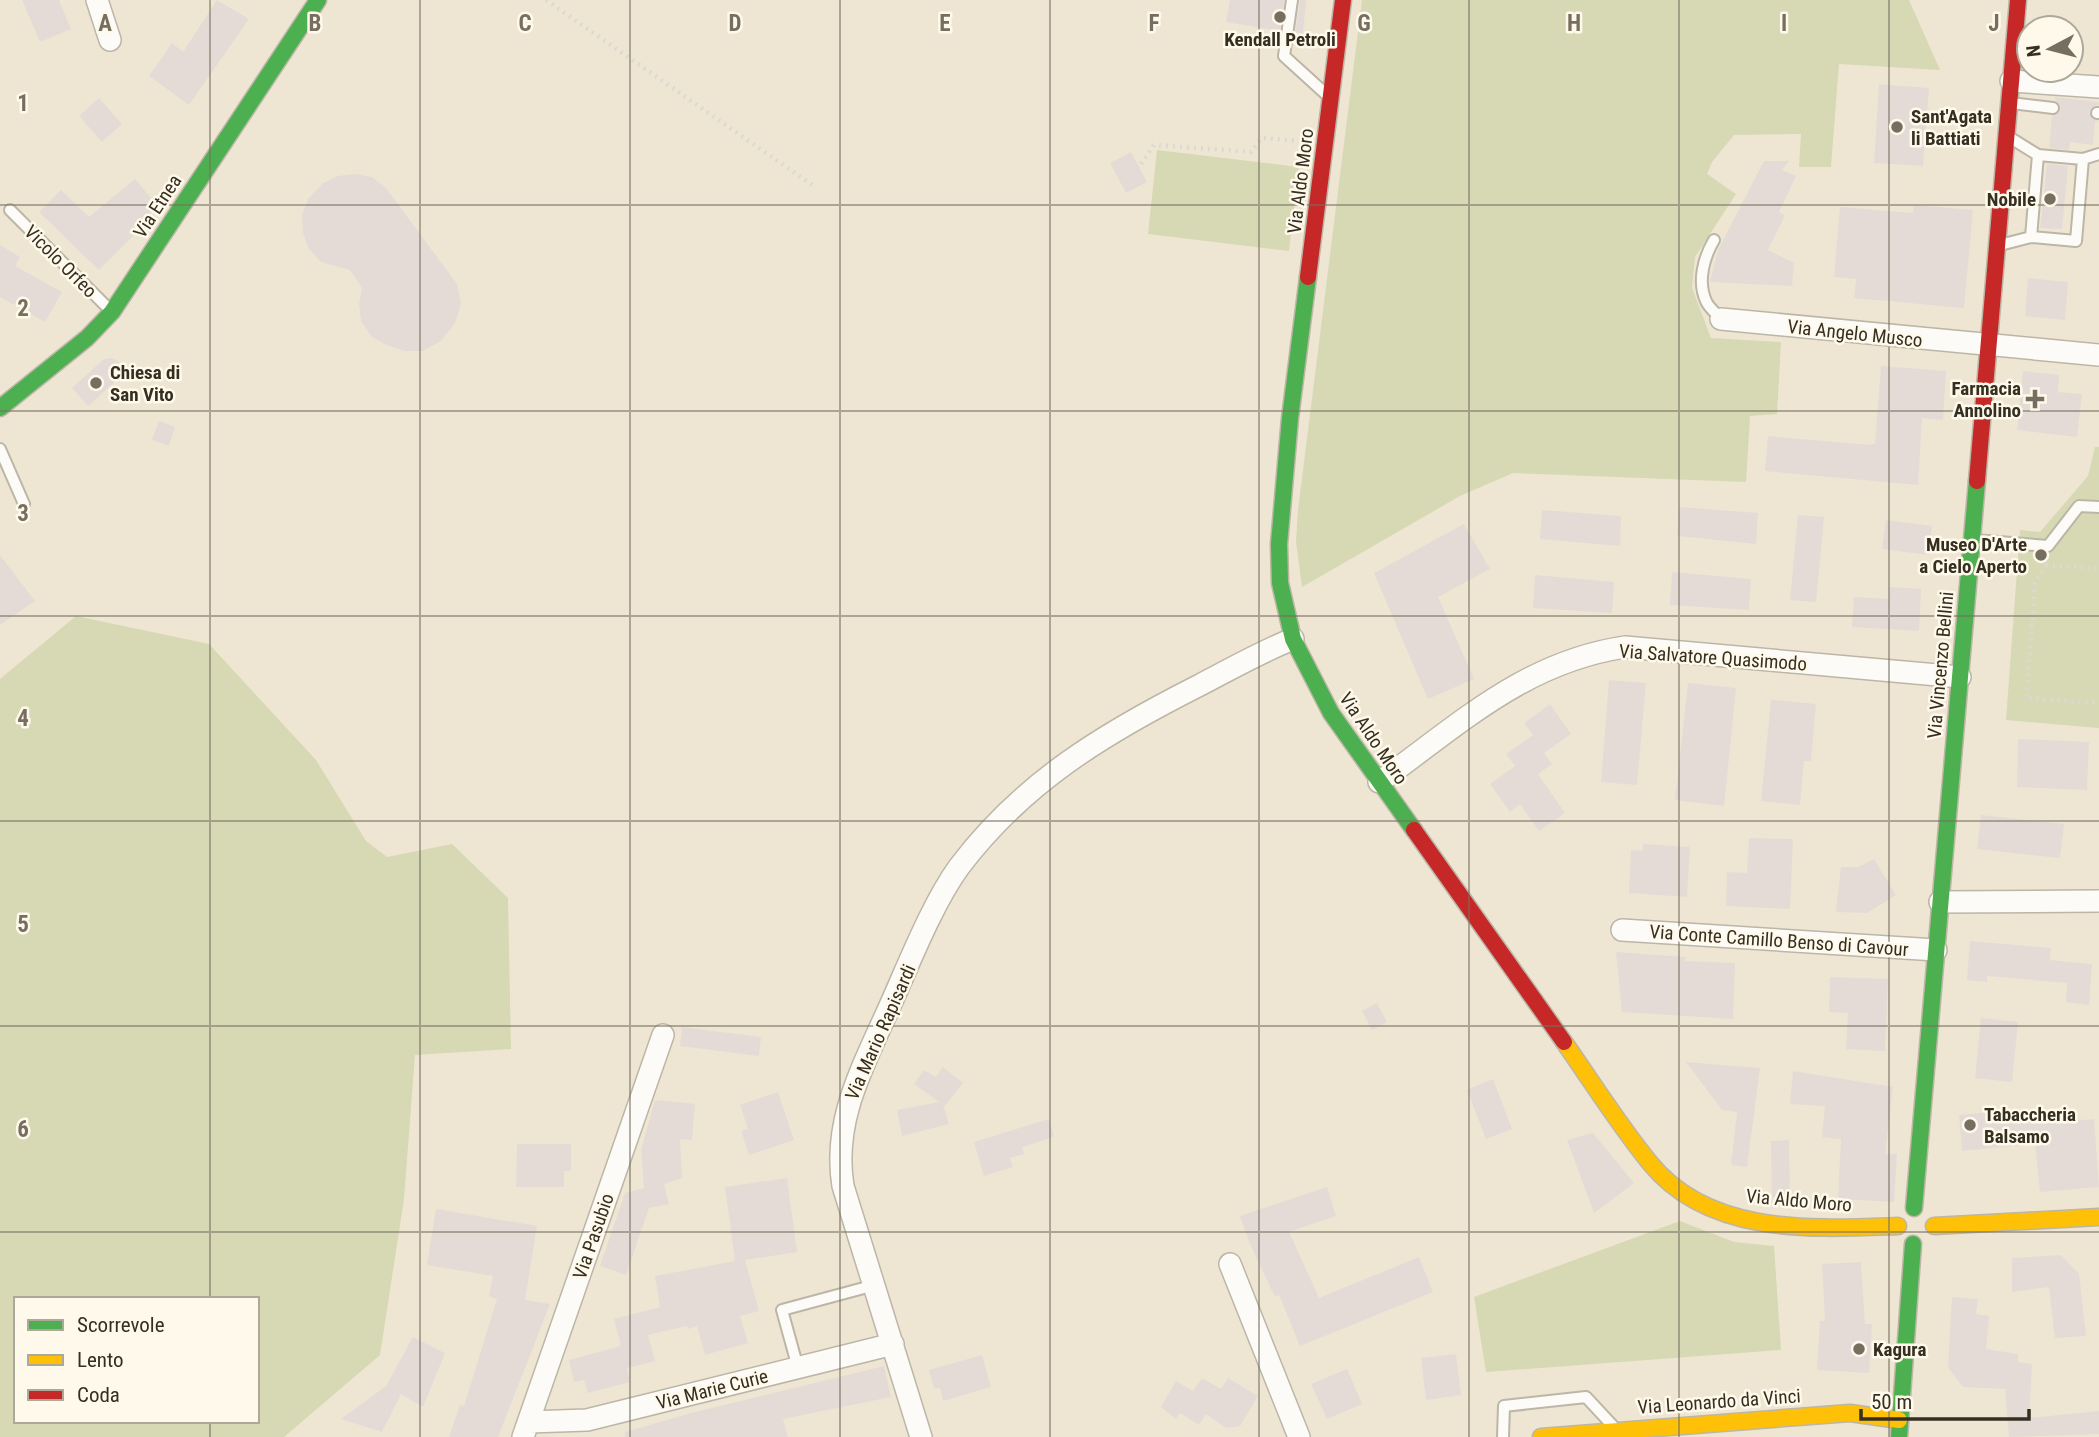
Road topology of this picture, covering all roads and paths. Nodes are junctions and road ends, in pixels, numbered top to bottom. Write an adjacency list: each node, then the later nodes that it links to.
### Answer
1 (97, 0): 7 (street)
2 (318, 0): 24 (main road, Via Etnea)
3 (546, 0): 19 (path)
4 (1292, 0): 10 (lane)
5 (1343, 0): 10 (main road, Via Aldo Moro)
6 (2018, 0): 8 (main road, Via Vincenzo Bellini)
7 (110, 40)
8 (2011, 81): 9 (street); 11 (main road, Via Vincenzo Bellini)
9 (2099, 87)
10 (1331, 99): 36 (main road, Via Aldo Moro)
11 (2009, 103): 12 (lane); 13 (main road, Via Vincenzo Bellini)
12 (2053, 108)
13 (2007, 135): 16 (lane); 23 (main road, Via Vincenzo Bellini)
14 (1302, 141): 18 (path)
15 (2099, 154): 17 (lane)
16 (2038, 155): 17 (lane); 21 (lane)
17 (2084, 159): 21 (lane)
18 (1141, 164)
19 (816, 187)
20 (10, 211): 24 (lane, Vicolo Orfeo)
21 (2031, 237): 23 (lane)
22 (1714, 240): 25 (lane)
23 (1997, 246): 26 (main road, Via Vincenzo Bellini)
24 (112, 312): 28 (main road, Via Etnea)
25 (1721, 319): 26 (street, Via Angelo Musco)
26 (1988, 346): 27 (street, Via Angelo Musco); 32 (main road, Via Vincenzo Bellini)
27 (2099, 355)
28 (0, 408)
29 (0, 449): 30 (lane)
30 (24, 504)
31 (2099, 507): 33 (lane)
32 (1972, 540): 33 (lane); 37 (main road, Via Vincenzo Bellini)
33 (2048, 546): 34 (path)
34 (2046, 565): 35 (path); 38 (path)
35 (2099, 569)
36 (1293, 639): 39 (main road, Via Aldo Moro); 51 (street, Via Mario Rapisardi)
37 (1960, 677): 39 (street, Via Salvatore Quasimodo); 41 (main road, Via Vincenzo Bellini)
38 (2099, 703)
39 (1379, 782): 47 (main road, Via Aldo Moro)
40 (2099, 901): 41 (street)
41 (1940, 902): 43 (main road, Via Vincenzo Bellini)
42 (1622, 930): 43 (street, Via Conte Camillo Benso di Cavour)
43 (1936, 950): 45 (main road, Via Vincenzo Bellini)
44 (663, 1035): 54 (street, Via Pasubio)
45 (1914, 1208): 47 (main road); 48 (main road)
46 (2099, 1217): 48 (main road)
47 (1898, 1226): 49 (main road)
48 (1934, 1226): 49 (main road)
49 (1913, 1244): 57 (main road)
50 (1230, 1264): 60 (street)
51 (875, 1285): 52 (street, Via Mario Rapisardi); 53 (lane)
52 (893, 1344): 53 (street, Via Marie Curie); 59 (street, Via Mario Rapisardi)
53 (797, 1368): 54 (street, Via Marie Curie)
54 (526, 1430)
55 (1617, 1430): 56 (main road, Via Leonardo da Vinci); 58 (main road, Via Leonardo da Vinci); 61 (lane)
56 (1709, 1430): 57 (main road, Via Leonardo da Vinci)
57 (1895, 1431)
58 (1552, 1436)
59 (921, 1437)
60 (1298, 1437)
61 (1503, 1437)

